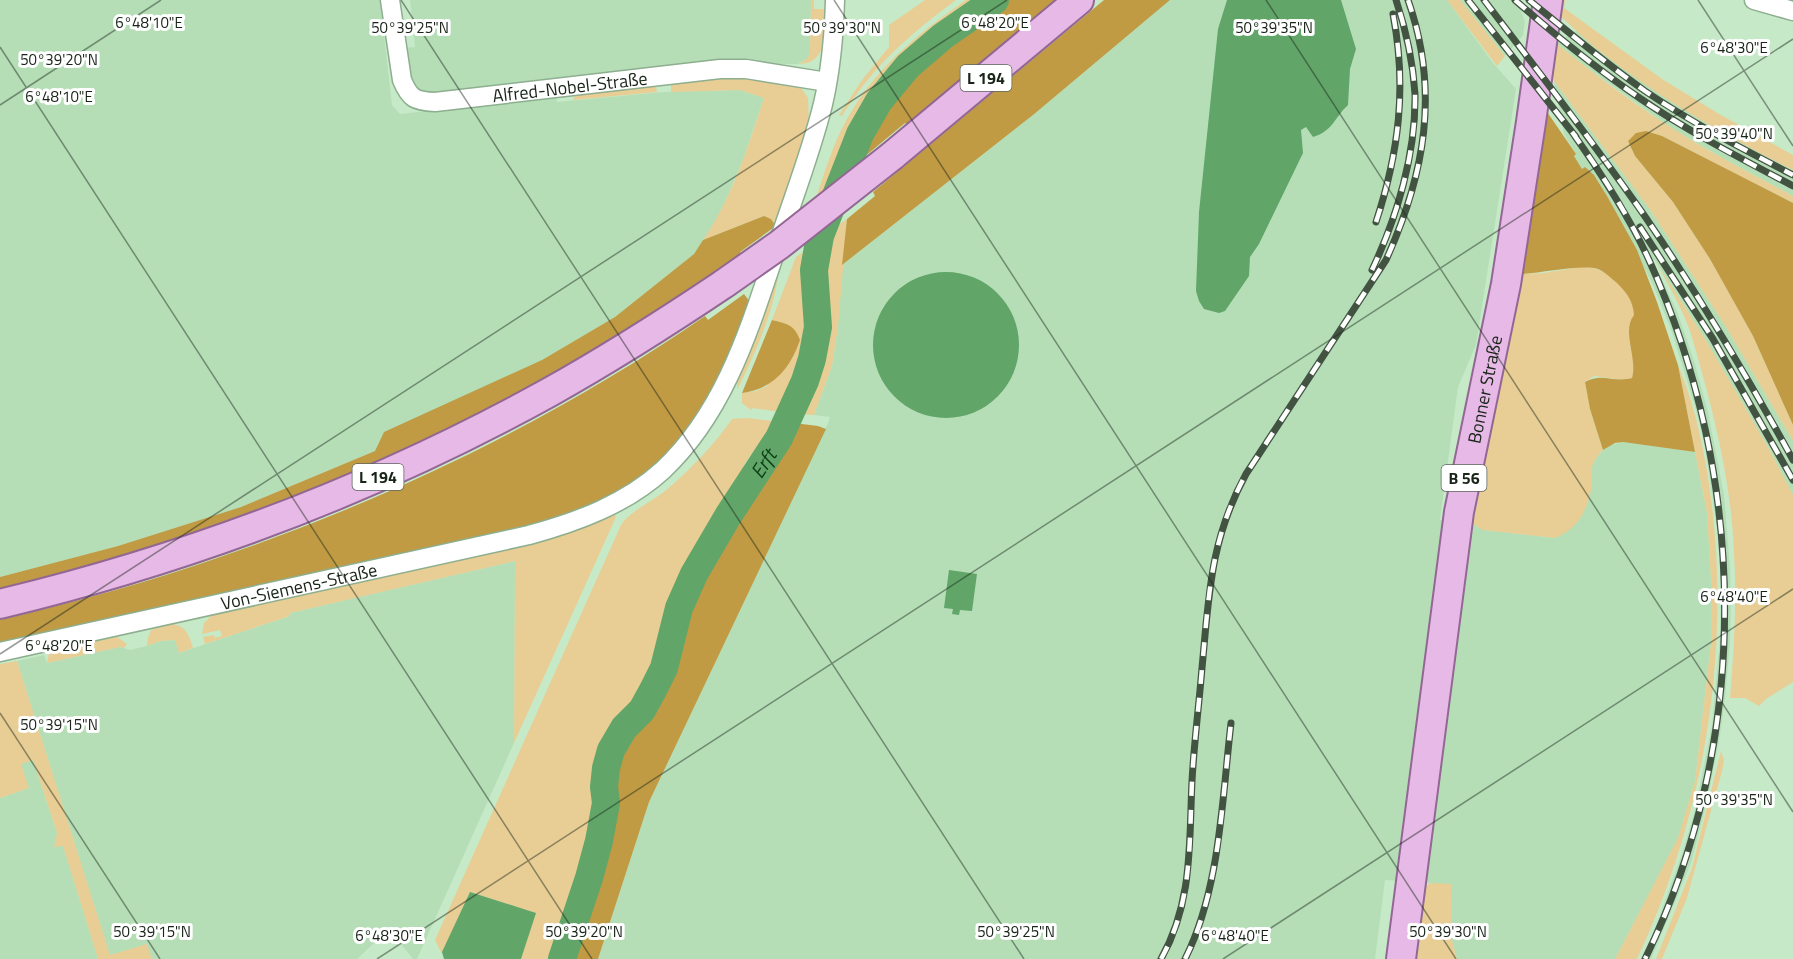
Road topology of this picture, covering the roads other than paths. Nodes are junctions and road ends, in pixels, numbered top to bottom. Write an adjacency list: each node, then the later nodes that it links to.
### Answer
1 (390, 0): 7 (street, Alfred-Nobel-Straße)
2 (835, 0): 7 (street)
3 (1079, 0): 8 (main road, L 194, bridge)
4 (1548, 0): 10 (main road, Bonner Straße / B 56)
5 (1754, 0): 6 (street)
6 (1793, 11)
7 (827, 82): 9 (street, Von-Siemens-Straße)
8 (0, 604)
9 (0, 652)
10 (1401, 959)

